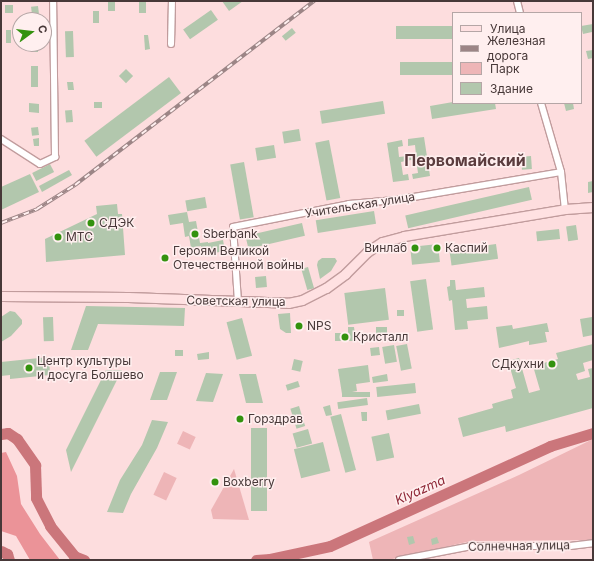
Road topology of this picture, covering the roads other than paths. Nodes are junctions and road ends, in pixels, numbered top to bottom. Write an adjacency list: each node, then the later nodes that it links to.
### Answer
1 (52, 1): 7 (street)
2 (172, 1): 5 (street)
3 (517, 1): 4 (street)
4 (520, 12)
5 (171, 44)
6 (541, 104): 8 (street)
7 (1, 139)
8 (561, 172): 10 (street); 12 (street, Учительская улица)
9 (593, 207): 10 (main road, Советская улица)
10 (566, 210): 12 (main road, Советская улица)
11 (1, 296): 12 (main road, Советская улица)
12 (238, 302)
13 (593, 543): 14 (street, Солнечная улица)
14 (399, 560)

